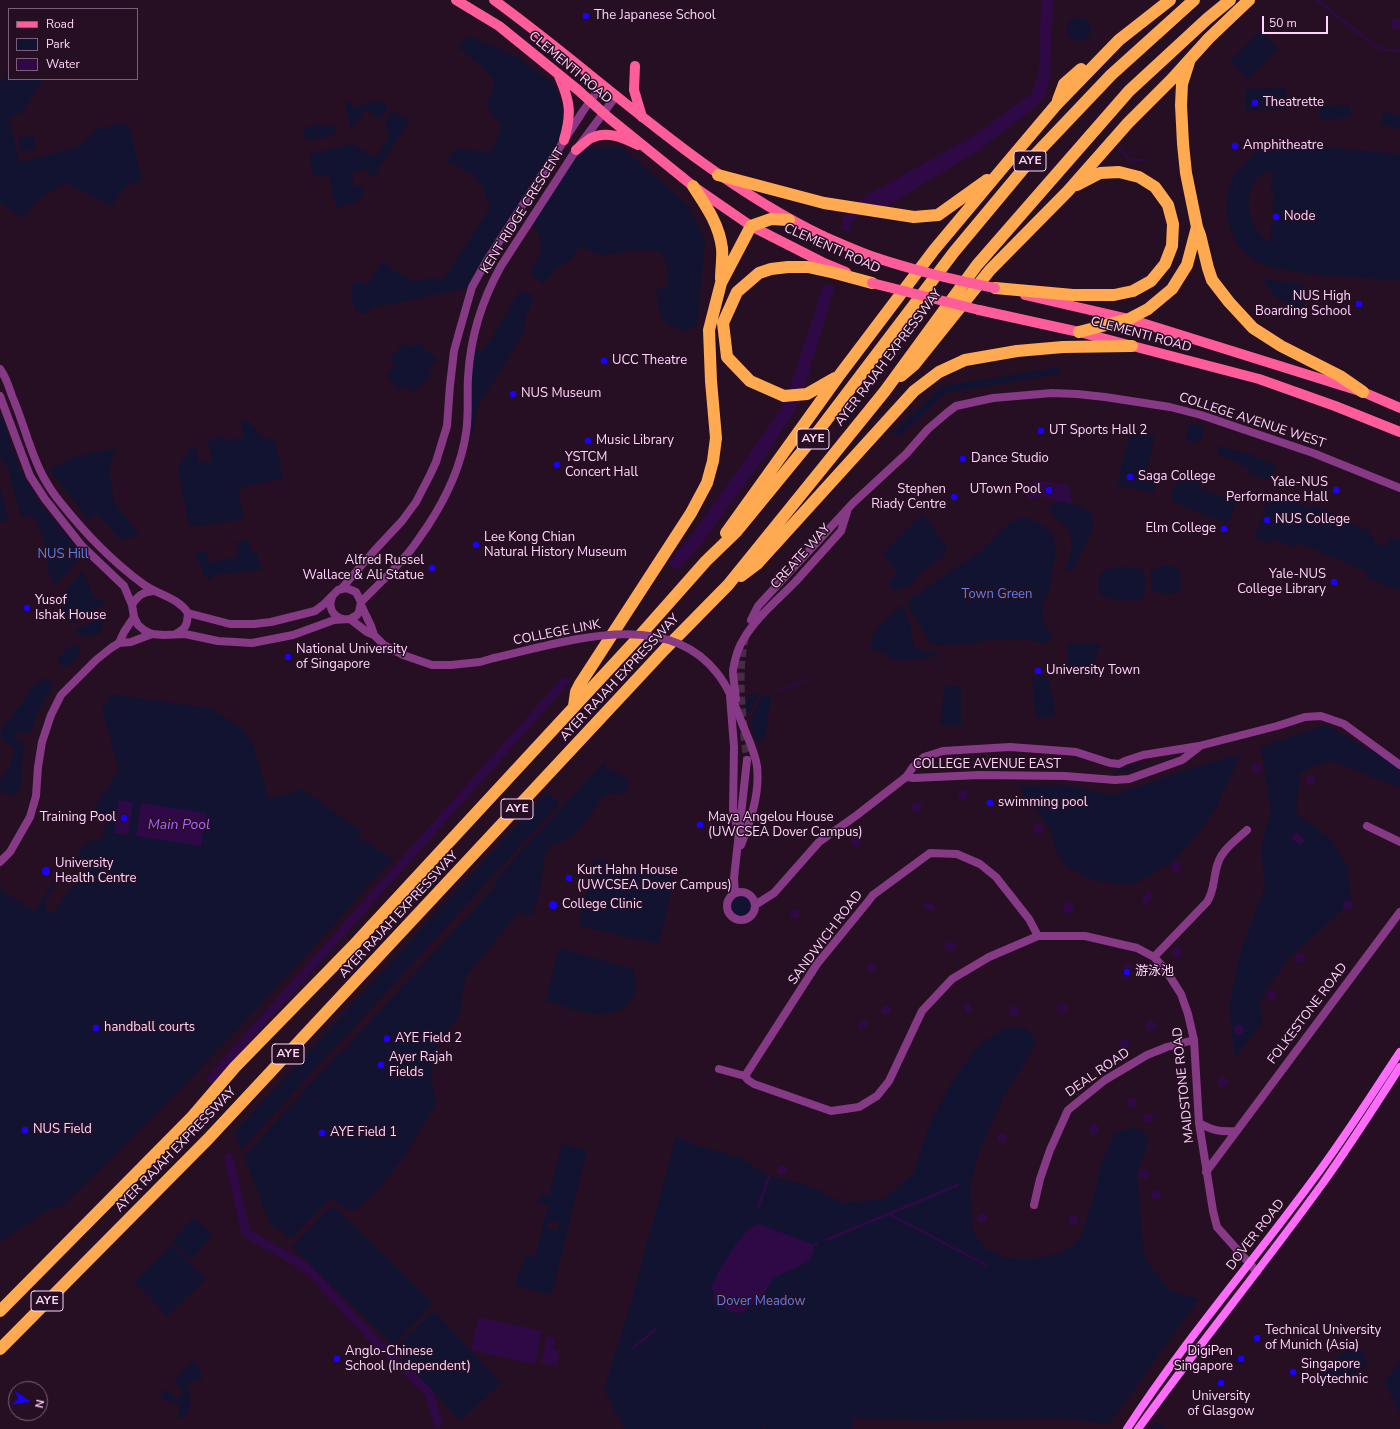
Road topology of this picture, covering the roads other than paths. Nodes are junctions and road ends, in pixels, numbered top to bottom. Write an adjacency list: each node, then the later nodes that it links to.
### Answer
1 (456, 0): 9 (main road, CLEMENTI ROAD)
2 (494, 0): 10 (main road, CLEMENTI ROAD)
3 (1170, 0): 18 (highway)
4 (1194, 0): 46 (highway, AYER RAJAH EXPRESSWAY / AYE)
5 (1230, 0): 39 (highway, AYER RAJAH EXPRESSWAY / AYE)
6 (1249, 0): 7 (highway)
7 (1190, 59): 21 (highway); 24 (highway)
8 (635, 66): 14 (main road)
9 (558, 74): 12 (main road, CLEMENTI ROAD); 15 (main road)
10 (602, 85): 11 (main road, CLEMENTI ROAD); 12 (street, KENT RIDGE CRESCENT)
11 (616, 96): 13 (street, KENT RIDGE CRESCENT); 14 (main road, CLEMENTI ROAD)
12 (590, 101): 13 (main road, CLEMENTI ROAD); 15 (street, KENT RIDGE CRESCENT)
13 (604, 112): 16 (main road, CLEMENTI ROAD); 17 (street, KENT RIDGE CRESCENT)
14 (642, 117): 19 (main road, CLEMENTI ROAD)
15 (564, 140): 25 (street, KENT RIDGE CRESCENT)
16 (649, 149): 17 (main road); 20 (main road, CLEMENTI ROAD)
17 (576, 150): 26 (street, KENT RIDGE CRESCENT)
18 (1000, 170): 19 (highway); 38 (highway)
19 (718, 175): 22 (main road, CLEMENTI ROAD)
20 (693, 186): 23 (main road, CLEMENTI ROAD); 29 (highway)
21 (1068, 191): 33 (highway); 39 (highway)
22 (790, 220): 23 (highway); 33 (main road, CLEMENTI ROAD, bridge)
23 (751, 226): 29 (highway); 30 (main road, CLEMENTI ROAD)
24 (1197, 227): 34 (highway); 40 (highway)
25 (504, 234): 26 (street); 27 (street, KENT RIDGE CRESCENT)
26 (516, 243): 28 (street, KENT RIDGE CRESCENT)
27 (497, 245): 28 (street); 32 (street, KENT RIDGE CRESCENT)
28 (508, 254): 31 (street, KENT RIDGE CRESCENT)
29 (721, 283): 61 (highway)
30 (872, 283): 35 (main road, CLEMENTI ROAD, bridge); 38 (highway)
31 (491, 284): 32 (street); 51 (street, KENT RIDGE CRESCENT)
32 (472, 287): 49 (street, KENT RIDGE CRESCENT)
33 (995, 288): 34 (main road, CLEMENTI ROAD)
34 (1129, 319): 35 (highway); 40 (main road, CLEMENTI ROAD)
35 (1079, 332): 36 (main road, CLEMENTI ROAD)
36 (1132, 346): 43 (main road, CLEMENTI ROAD); 47 (highway)
37 (0, 369): 48 (street, KENT RIDGE CRESCENT)
38 (838, 377): 46 (highway)
39 (885, 391): 47 (highway, AYER RAJAH EXPRESSWAY / AYE)
40 (1363, 392): 42 (main road, CLEMENTI ROAD)
41 (0, 396): 50 (street)
42 (1400, 408)
43 (1400, 432)
44 (1400, 488): 45 (street, COLLEGE AVENUE WEST)
45 (848, 510): 55 (street, CREATE WAY); 62 (street, CREATE WAY, bridge)
46 (706, 561): 61 (highway, AYER RAJAH EXPRESSWAY / AYE)
47 (728, 585): 90 (highway, AYER RAJAH EXPRESSWAY / AYE)
48 (154, 591): 50 (street); 52 (street, KENT RIDGE CRESCENT)
49 (338, 591): 51 (street); 52 (street, KENT RIDGE CRESCENT); 54 (street)
50 (132, 605): 53 (street)
51 (362, 606): 54 (street, KENT RIDGE CRESCENT); 58 (street, COLLEGE LINK)
52 (188, 613): 56 (street)
53 (134, 617): 57 (street); 59 (street)
54 (346, 619): 56 (street); 58 (street, COLLEGE LINK)
55 (751, 620)
56 (176, 633): 57 (street)
57 (152, 634): 59 (street)
58 (374, 635): 60 (street, COLLEGE LINK, bridge)
59 (119, 643): 72 (street)
60 (730, 695): 62 (street, COLLEGE LINK, bridge); 69 (street, COLLEGE LINK)
61 (574, 706): 89 (highway, AYER RAJAH EXPRESSWAY / AYE)
62 (744, 728): 71 (street, COLLEGE LINK)
63 (1199, 746): 65 (street, COLLEGE AVENUE EAST); 66 (street, COLLEGE AVENUE EAST); 66 (street, COLLEGE AVENUE EAST)
64 (747, 760): 69 (street)
65 (1400, 765)
66 (906, 777): 74 (street)
67 (1367, 826): 70 (street)
68 (1247, 830): 77 (street)
69 (739, 836): 71 (street)
70 (1400, 842)
71 (737, 855): 73 (street)
72 (0, 862)
73 (735, 893): 74 (street); 74 (street)
74 (755, 905)
75 (1400, 912): 84 (street, FOLKESTONE ROAD)
76 (1038, 936): 77 (street, MAIDSTONE ROAD); 82 (street, MAIDSTONE ROAD); 82 (street, SANDWICH ROAD)
77 (1154, 957): 78 (street, MAIDSTONE ROAD)
78 (1194, 1040): 83 (street, MAIDSTONE ROAD); 86 (street, DEAL ROAD)
79 (1400, 1052): 87 (street, DOVER ROAD)
80 (1400, 1067): 88 (street, DOVER ROAD)
81 (719, 1069): 82 (street, MAIDSTONE ROAD)
82 (745, 1076)
83 (1199, 1123): 84 (street); 85 (street, MAIDSTONE ROAD)
84 (1236, 1131): 85 (street, FOLKESTONE ROAD)
85 (1206, 1172): 87 (street, MAIDSTONE ROAD)
86 (1034, 1205)
87 (1249, 1263): 88 (street, MAIDSTONE ROAD); 91 (street, DOVER ROAD)
88 (1257, 1272): 92 (street, DOVER ROAD)
89 (0, 1311)
90 (0, 1349)
91 (1127, 1429)
92 (1138, 1429)

